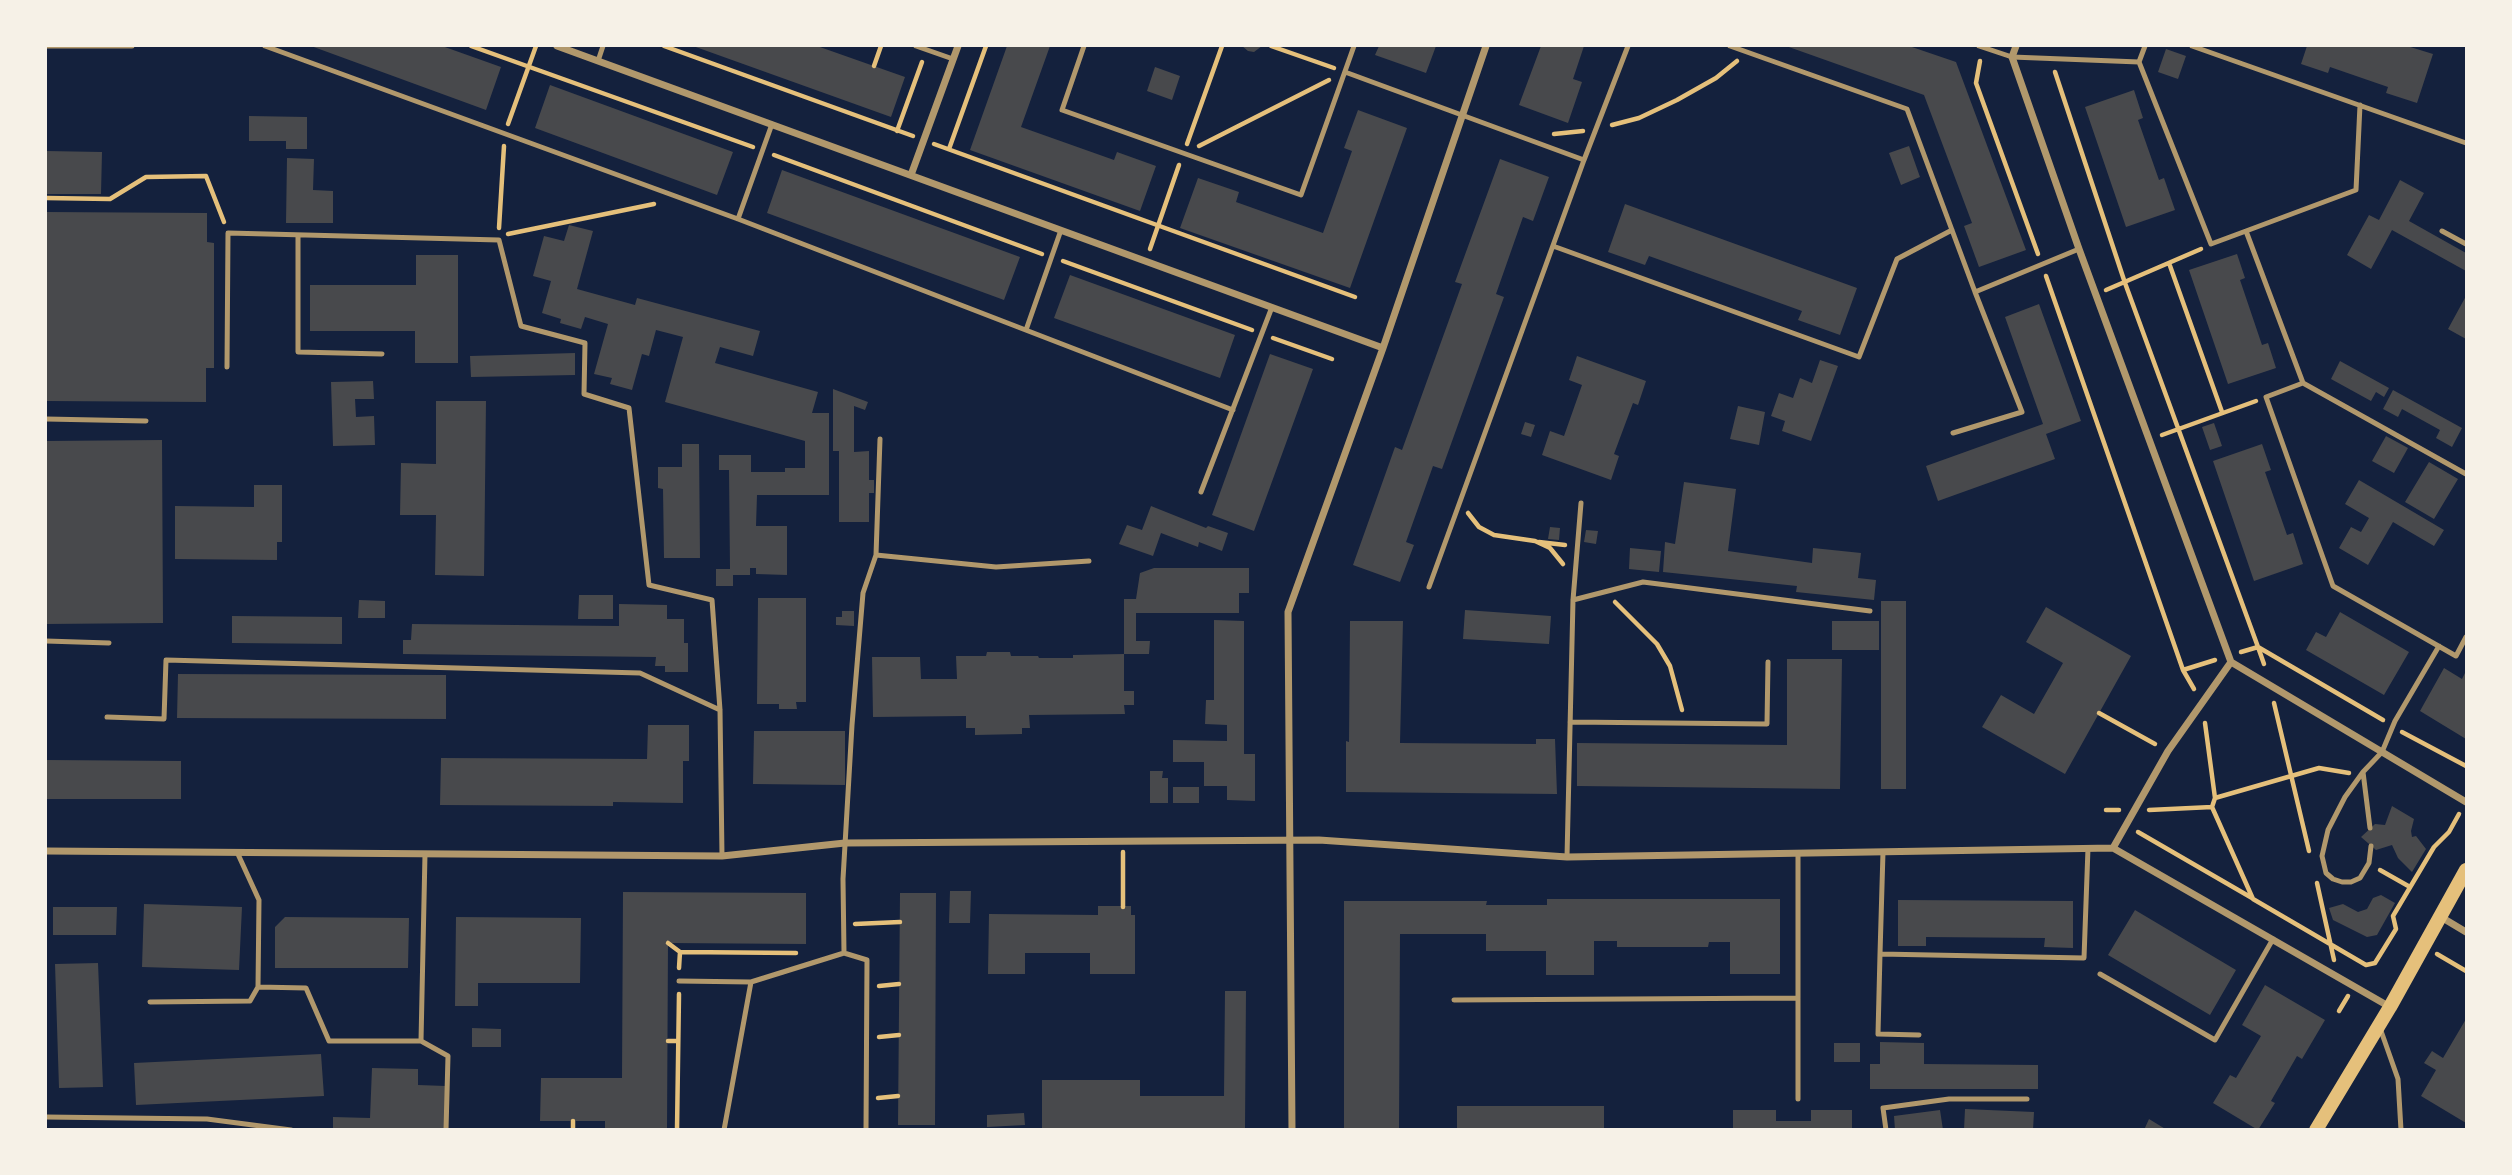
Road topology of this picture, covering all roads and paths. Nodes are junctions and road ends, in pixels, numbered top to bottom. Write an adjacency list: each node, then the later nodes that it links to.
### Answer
1 (46, 46): 2 (lane)
2 (132, 46)
3 (265, 46): 38 (lane)
4 (471, 46): 31 (path)
5 (536, 46): 31 (path)
6 (557, 46): 28 (street)
7 (603, 46): 28 (lane)
8 (664, 46): 37 (path)
9 (881, 46): 30 (path)
10 (916, 46): 23 (lane)
11 (958, 46): 26 (street)
12 (986, 46): 42 (path)
13 (1084, 46): 44 (lane)
14 (1271, 46): 32 (path)
15 (1354, 46): 32 (lane)
16 (1486, 46): 34 (street)
17 (1628, 46): 36 (lane)
18 (1731, 46): 24 (lane)
19 (1981, 46): 25 (lane); 63 (path)
20 (2016, 46): 25 (street)
21 (2145, 46): 29 (lane)
22 (2192, 46): 33 (lane)
23 (926, 49): 26 (lane); 37 (path)
24 (1749, 49): 36 (path); 51 (lane)
25 (2012, 57): 27 (lane); 60 (street)
26 (953, 59): 40 (street)
27 (2050, 59): 29 (lane); 64 (path)
28 (598, 61): 35 (street)
29 (2139, 62): 57 (lane)
30 (874, 66)
31 (529, 67): 38 (path); 43 (path)
32 (1345, 72): 34 (lane); 44 (path); 44 (lane)
33 (2360, 105): 41 (lane); 53 (lane)
34 (1464, 114): 39 (lane); 71 (street)
35 (772, 124): 43 (lane); 46 (street)
36 (1595, 130): 39 (path); 45 (lane)
37 (897, 131): 40 (path)
38 (505, 134): 48 (lane); 56 (path)
39 (1521, 137): 45 (lane)
40 (924, 140): 42 (path); 46 (street)
41 (2466, 143)
42 (949, 149): 67 (path)
43 (763, 151): 49 (lane); 61 (path)
44 (1184, 153)
45 (1584, 160): 59 (lane)
46 (911, 175): 50 (street)
47 (46, 198): 54 (path)
48 (681, 198): 49 (lane); 56 (path)
49 (738, 219): 69 (lane)
50 (1061, 230): 61 (lane); 68 (street)
51 (1952, 230): 59 (lane); 65 (lane)
52 (2442, 230): 58 (lane)
53 (2246, 231): 57 (lane); 75 (lane)
54 (228, 233): 55 (lane); 74 (lane)
55 (298, 234): 56 (lane); 72 (lane)
56 (499, 240): 108 (lane)
57 (2211, 244): 62 (path)
58 (2466, 244)
59 (1553, 246): 87 (lane)
60 (2079, 249): 63 (lane); 66 (street)
61 (1052, 257): 69 (lane); 70 (path)
62 (2169, 263): 64 (path); 78 (path)
63 (2042, 265): 65 (lane); 105 (path)
64 (2125, 283): 66 (path); 81 (path)
65 (1975, 292): 82 (lane)
66 (2095, 294): 84 (street)
67 (1354, 297)
68 (1272, 307): 70 (lane); 71 (street)
69 (1026, 330): 77 (lane)
70 (1261, 334): 73 (path); 77 (lane)
71 (1383, 348): 124 (street)
72 (382, 354)
73 (1332, 359)
74 (227, 368)
75 (2303, 383): 76 (lane); 85 (lane)
76 (2266, 397): 78 (path); 101 (lane)
77 (1233, 410): 86 (lane)
78 (2222, 412): 81 (path)
79 (46, 419): 80 (lane)
80 (146, 421)
81 (2177, 428): 84 (path); 102 (path)
82 (1953, 433)
83 (880, 439): 91 (lane)
84 (2149, 440): 103 (street)
85 (2466, 474)
86 (1201, 492)
87 (1460, 501): 89 (path); 93 (lane)
88 (1581, 503): 90 (lane)
89 (1535, 541): 90 (path); 94 (path)
90 (1577, 547): 94 (lane)
91 (876, 555): 92 (lane); 126 (lane)
92 (1089, 561)
93 (1429, 587)
94 (1574, 587): 96 (lane)
95 (1604, 592): 96 (lane); 97 (lane); 112 (path)
96 (1573, 600): 111 (lane)
97 (1870, 611)
98 (2466, 637): 101 (lane)
99 (46, 641): 100 (lane)
100 (109, 643)
101 (2439, 646): 113 (lane)
102 (2258, 647): 103 (path); 106 (path); 113 (path)
103 (2230, 659): 105 (path); 106 (street); 107 (street)
104 (1768, 662): 112 (lane)
105 (2183, 670): 107 (path)
106 (2271, 687): 115 (street); 118 (path)
107 (2203, 702): 114 (street); 119 (path)
108 (720, 710): 110 (lane); 136 (lane)
109 (2099, 713): 114 (path)
110 (107, 717)
111 (1570, 722): 112 (lane); 137 (lane)
112 (1685, 723)
113 (2393, 727): 115 (lane); 116 (path)
114 (2168, 751): 121 (street)
115 (2382, 752): 117 (lane); 120 (street)
116 (2466, 766)
117 (2362, 774): 118 (path); 123 (lane); 127 (lane)
118 (2290, 775): 119 (path); 134 (path)
119 (2215, 798): 121 (path)
120 (2466, 802)
121 (2134, 811): 122 (street); 122 (path)
122 (2126, 826): 129 (street); 142 (path)
123 (2370, 828)
124 (1288, 840): 125 (street); 137 (street); 187 (street)
125 (1124, 841): 126 (street); 143 (path)
126 (845, 843): 136 (street); 146 (lane)
127 (2371, 846)
128 (2088, 848): 129 (street); 132 (street); 158 (lane)
129 (2113, 848): 148 (street)
130 (46, 850): 131 (street)
131 (236, 852): 135 (street); 164 (lane)
132 (1883, 852): 133 (street); 158 (lane)
133 (1798, 853): 137 (street); 165 (lane)
134 (2309, 853)
135 (425, 854): 136 (street); 171 (lane)
136 (722, 856)
137 (1567, 857)
138 (2466, 870): 144 (main road)
139 (2389, 875): 141 (path)
140 (2316, 880): 161 (path)
141 (2410, 887)
142 (2253, 899)
143 (1123, 906)
144 (2441, 917): 147 (street); 152 (main road)
145 (900, 922): 146 (path)
146 (845, 924): 157 (lane)
147 (2466, 932)
148 (2273, 939): 160 (lane); 161 (street)
149 (668, 943): 153 (path)
150 (702, 944): 154 (path)
151 (767, 944): 155 (path)
152 (2424, 947): 159 (path); 168 (main road)
153 (680, 952): 154 (path); 162 (path)
154 (702, 953): 155 (path)
155 (767, 953): 156 (path)
156 (806, 953)
157 (844, 953): 163 (lane); 186 (lane)
158 (1881, 954): 170 (lane)
159 (2466, 971)
160 (2100, 974)
161 (2336, 975): 168 (street)
162 (679, 981): 163 (lane); 173 (path)
163 (751, 982): 185 (lane)
164 (258, 987): 167 (lane); 171 (lane)
165 (1798, 998): 166 (lane); 174 (lane)
166 (1454, 1000)
167 (150, 1002)
168 (2390, 1007): 169 (main road)
169 (2379, 1025): 189 (main road); 190 (lane)
170 (1919, 1035)
171 (421, 1041): 182 (lane)
172 (668, 1041): 173 (path)
173 (678, 1041): 184 (path)
174 (1798, 1099)
175 (2027, 1100): 188 (lane)
176 (46, 1117): 177 (lane)
177 (207, 1119): 179 (lane); 180 (lane)
178 (573, 1121): 183 (path)
179 (249, 1127): 181 (lane)
180 (208, 1129)
181 (291, 1129)
182 (446, 1129)
183 (573, 1129)
184 (677, 1129)
185 (724, 1129)
186 (866, 1129)
187 (1292, 1129)
188 (1886, 1129)
189 (2316, 1129)
190 (2401, 1129)

